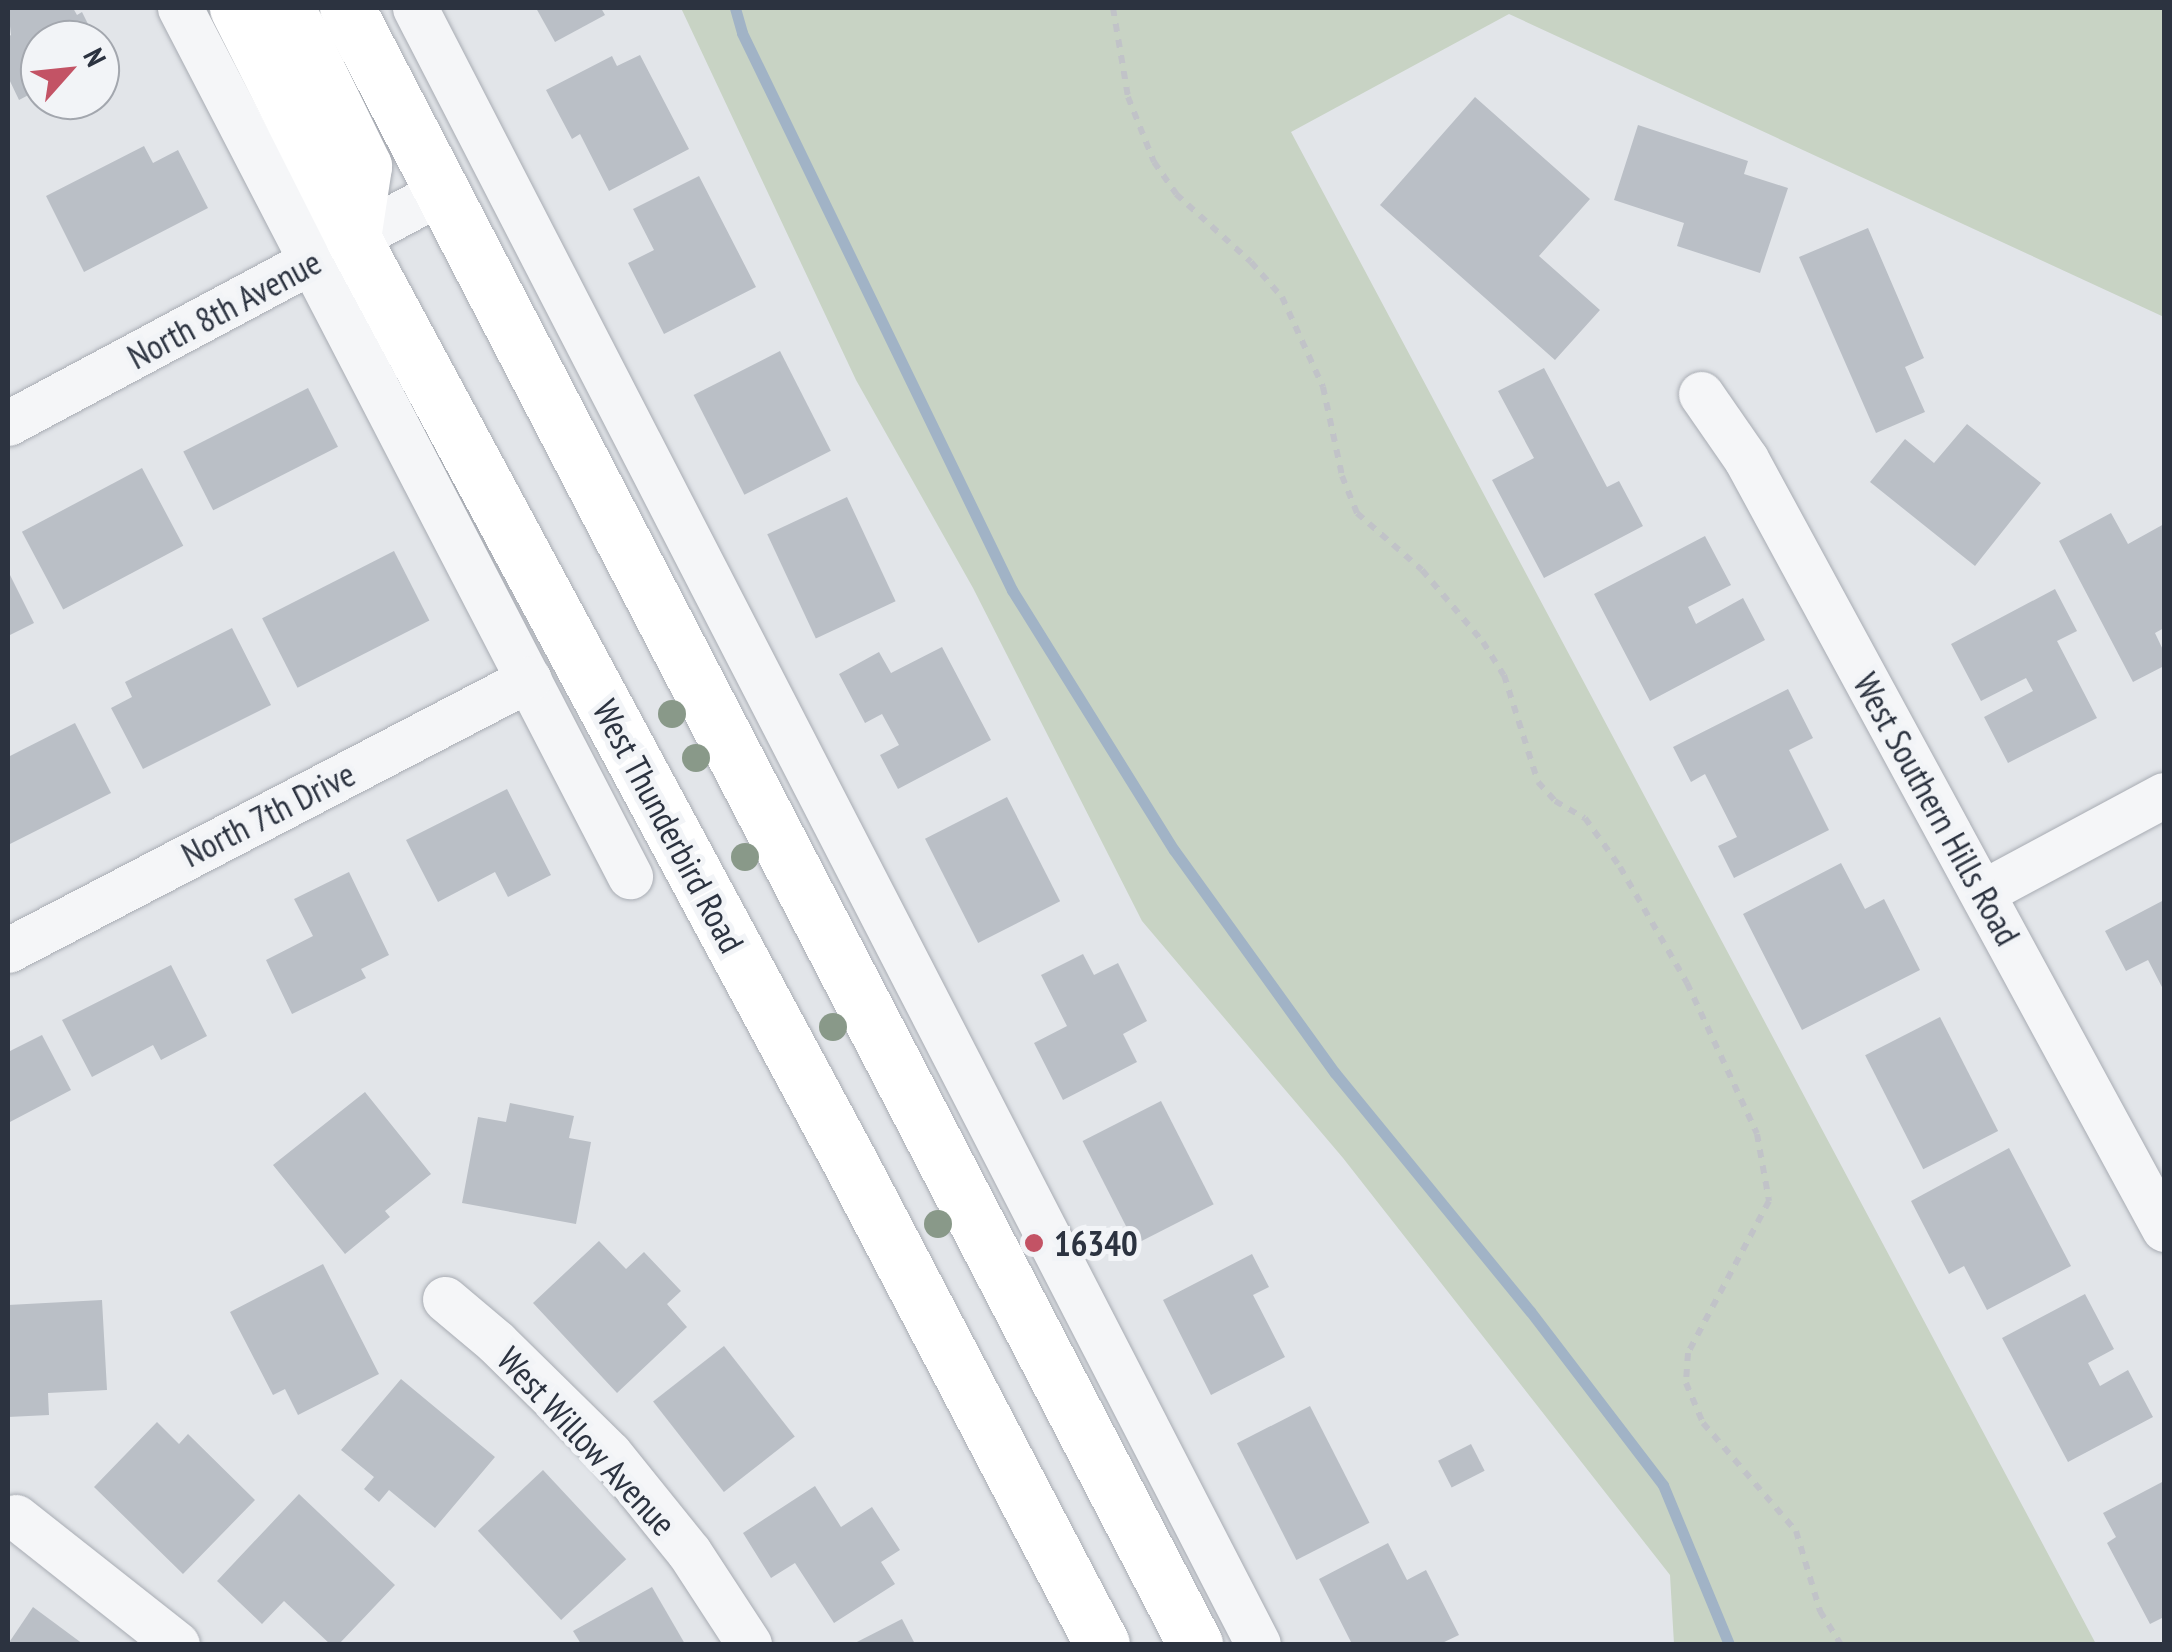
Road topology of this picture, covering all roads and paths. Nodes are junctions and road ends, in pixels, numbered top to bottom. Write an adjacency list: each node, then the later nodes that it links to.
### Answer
1 (180, 8): 8 (street, West Thunderbird Road)
2 (237, 8): 8 (main road, West Thunderbird Road)
3 (287, 8): 8 (main road)
4 (347, 8): 7 (main road)
5 (414, 8): 18 (street)
6 (1114, 8): 27 (path)
7 (439, 193): 8 (street, North 8th Avenue); 19 (main road)
8 (333, 250): 10 (street, North 8th Avenue); 11 (street, West Thunderbird Road); 21 (main road, West Thunderbird Road)
9 (1701, 394): 14 (street, West Southern Hills Road)
10 (8, 423)
11 (529, 679): 13 (street, West Thunderbird Road); 15 (street, North 7th Drive)
12 (2164, 795): 14 (street)
13 (630, 876)
14 (1983, 892): 16 (street, West Southern Hills Road)
15 (8, 950)
16 (2164, 1229)
17 (444, 1299): 23 (street, West Willow Avenue)
18 (1162, 1454): 19 (street); 26 (street)
19 (1111, 1481): 21 (main road); 25 (main road)
20 (16, 1517): 22 (street)
21 (1038, 1519): 24 (main road, West Thunderbird Road)
22 (177, 1644)
23 (749, 1644)
24 (1102, 1644)
25 (1195, 1644)
26 (1258, 1644)
27 (1841, 1644)

